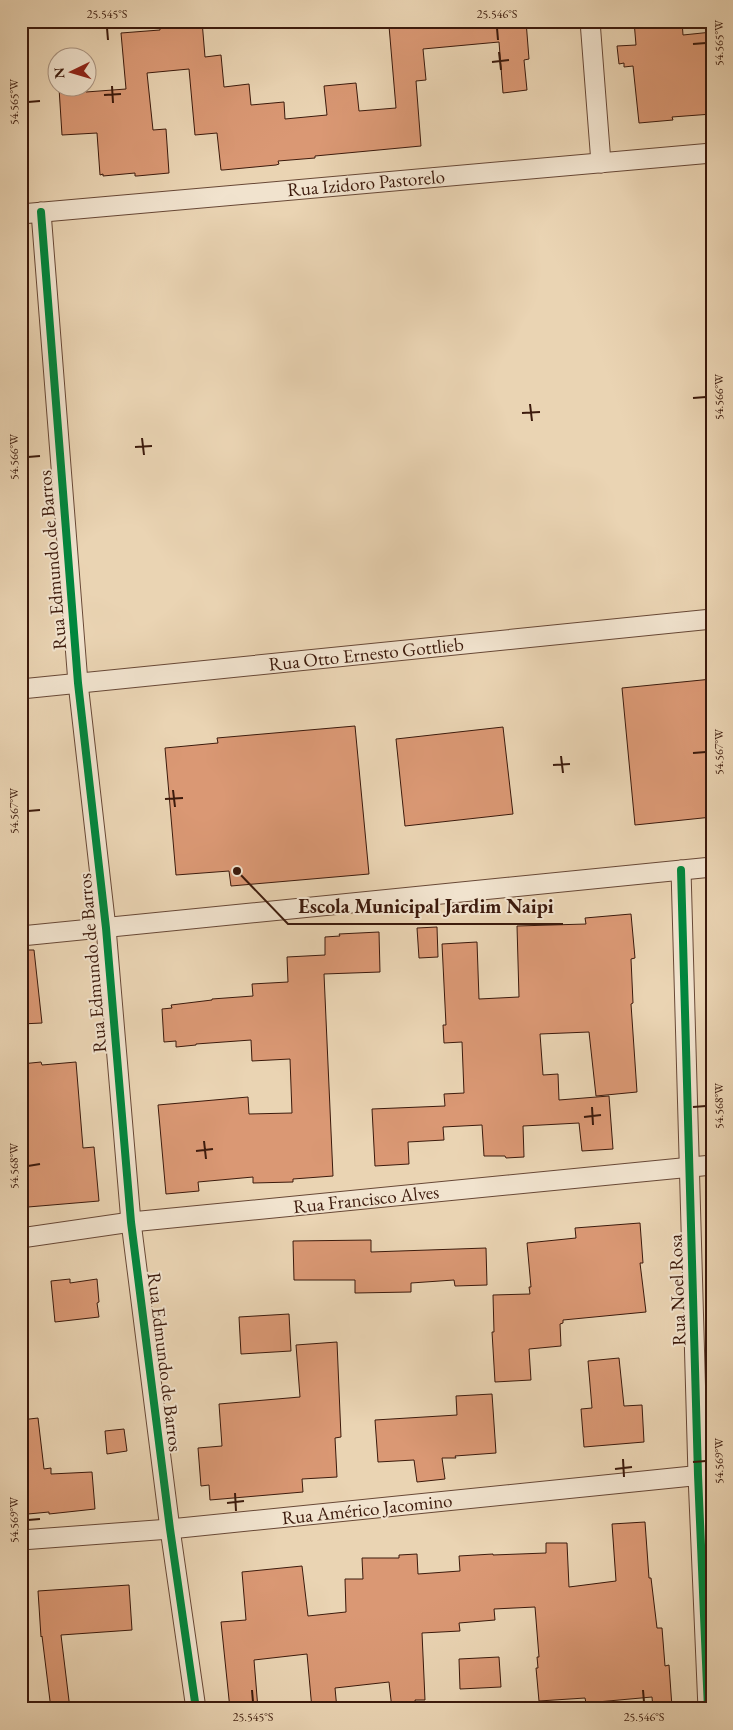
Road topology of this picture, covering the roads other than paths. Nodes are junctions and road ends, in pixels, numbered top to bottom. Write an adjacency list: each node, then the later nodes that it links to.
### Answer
1 (590, 21): 3 (street)
2 (712, 153): 3 (street, Rua Izidoro Pastorelo)
3 (601, 162): 4 (street, Rua Izidoro Pastorelo)
4 (41, 212): 5 (street, Rua Izidoro Pastorelo); 7 (street, Rua Edmundo de Barros)
5 (21, 214)
6 (712, 619): 7 (street, Rua Otto Ernesto Gottlieb)
7 (78, 683): 8 (street, Rua Otto Ernesto Gottlieb); 11 (street, Rua Edmundo de Barros)
8 (21, 689)
9 (712, 867): 10 (street)
10 (681, 870): 11 (street); 14 (street, Rua Noel Rosa)
11 (106, 928): 12 (street); 15 (street, Rua Edmundo de Barros)
12 (21, 936)
13 (712, 1165): 14 (street, Rua Francisco Alves)
14 (689, 1168): 15 (street, Rua Francisco Alves); 17 (street, Rua Noel Rosa)
15 (131, 1222): 16 (street, Rua Francisco Alves); 18 (street, Rua Edmundo de Barros)
16 (21, 1238)
17 (705, 1474): 18 (street, Rua Américo Jacomino); 21 (street, Rua Noel Rosa)
18 (170, 1529): 19 (street, Rua Américo Jacomino); 20 (street, Rua Edmundo de Barros)
19 (21, 1540)
20 (196, 1709)
21 (708, 1709)

